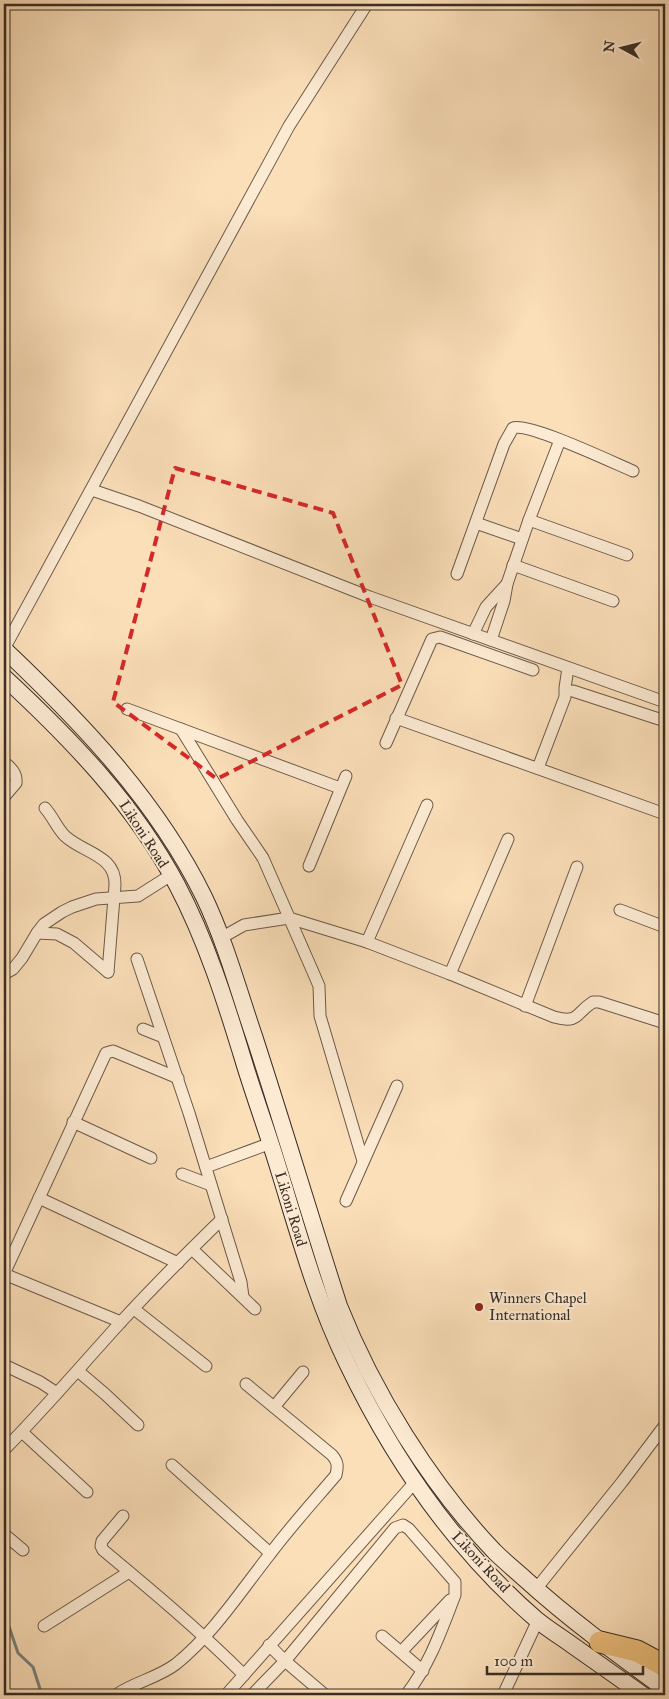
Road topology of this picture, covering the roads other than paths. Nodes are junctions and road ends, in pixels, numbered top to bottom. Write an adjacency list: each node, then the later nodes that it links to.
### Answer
1 (367, 4): 4 (street)
2 (560, 440): 3 (street); 5 (street); 6 (street)
3 (633, 471)
4 (92, 490): 13 (street); 15 (street)
5 (529, 520): 7 (street); 8 (street)
6 (476, 523): 7 (street); 10 (street)
7 (522, 539): 9 (street)
8 (627, 555)
9 (513, 565): 11 (street); 12 (street)
10 (457, 574)
11 (507, 584): 13 (street); 14 (street)
12 (613, 601)
13 (472, 634): 14 (street)
14 (491, 640): 16 (street)
15 (4, 649): 44 (main road, Likoni Road)
16 (568, 668): 18 (street); 20 (street)
17 (533, 670): 23 (street)
18 (581, 673): 20 (street); 21 (street)
19 (4, 677): 38 (main road, Likoni Road)
20 (569, 694): 24 (street); 28 (street)
21 (665, 702)
22 (128, 709): 25 (street)
23 (396, 718): 26 (street); 28 (street)
24 (665, 721)
25 (181, 729): 30 (street); 41 (street)
26 (386, 743)
27 (4, 762): 31 (street)
28 (538, 768): 34 (street)
29 (346, 776): 30 (street)
30 (340, 788): 36 (street)
31 (4, 797)
32 (427, 805): 45 (street)
33 (45, 808): 39 (street)
34 (665, 814)
35 (508, 838): 48 (street)
36 (309, 866)
37 (577, 867): 49 (street)
38 (171, 875): 39 (street); 56 (main road, Likoni Road)
39 (114, 898): 43 (street); 43 (street)
40 (620, 910): 42 (street)
41 (289, 918): 44 (street); 45 (street); 58 (street)
42 (665, 927)
43 (37, 933): 47 (street)
44 (221, 938): 84 (main road, Likoni Road)
45 (367, 942): 48 (street)
46 (137, 959): 52 (street)
47 (4, 974)
48 (450, 974): 49 (street)
49 (525, 1006): 50 (street)
50 (665, 1023)
51 (143, 1029): 52 (street)
52 (163, 1036): 53 (street)
53 (178, 1078): 55 (street); 59 (street)
54 (397, 1086): 58 (street)
55 (73, 1122): 57 (street); 62 (street)
56 (270, 1143): 59 (street); 85 (main road, Likoni Road)
57 (151, 1158)
58 (363, 1161): 63 (street)
59 (206, 1167): 61 (street)
60 (182, 1174): 61 (street)
61 (211, 1185): 64 (street)
62 (39, 1198): 66 (street); 67 (street)
63 (346, 1201)
64 (222, 1220): 65 (street); 68 (street)
65 (192, 1249): 66 (street); 68 (street)
66 (178, 1263): 69 (street)
67 (4, 1274): 71 (street)
68 (243, 1297): 70 (street)
69 (134, 1309): 71 (street); 73 (street)
70 (255, 1309)
71 (121, 1322): 74 (street)
72 (4, 1365): 77 (street)
73 (206, 1366)
74 (78, 1371): 77 (street); 79 (street)
75 (302, 1372): 78 (street)
76 (246, 1384): 78 (street)
77 (57, 1393): 81 (street)
78 (274, 1407): 90 (street)
79 (138, 1425)
80 (665, 1425): 92 (street)
81 (22, 1432): 82 (street); 86 (street)
82 (4, 1450)
83 (172, 1465): 90 (street)
84 (428, 1470): 85 (main road); 92 (main road, Likoni Road)
85 (414, 1482): 94 (main road, Likoni Road); 99 (street)
86 (87, 1492)
87 (123, 1516): 91 (street)
88 (4, 1534): 89 (street)
89 (23, 1550)
90 (270, 1553): 97 (street)
91 (129, 1572): 95 (street); 97 (street)
92 (536, 1589): 98 (main road, Likoni Road)
93 (455, 1595): 100 (street); 101 (street); 103 (street)
94 (538, 1620): 111 (street); 112 (main road, Likoni Road)
95 (44, 1626)
96 (382, 1636): 100 (street)
97 (205, 1637): 104 (street); 106 (street)
98 (600, 1642): 102 (highway); 105 (main road, Likoni Road)
99 (270, 1645): 101 (street); 104 (street)
100 (401, 1652): 103 (street)
101 (285, 1661): 108 (street); 109 (street)
102 (665, 1666)
103 (424, 1671): 110 (street)
104 (244, 1674): 107 (street)
105 (665, 1689)
106 (116, 1695)
107 (226, 1695)
108 (252, 1695)
109 (325, 1695)
110 (406, 1695)
111 (503, 1695)
112 (643, 1695)

